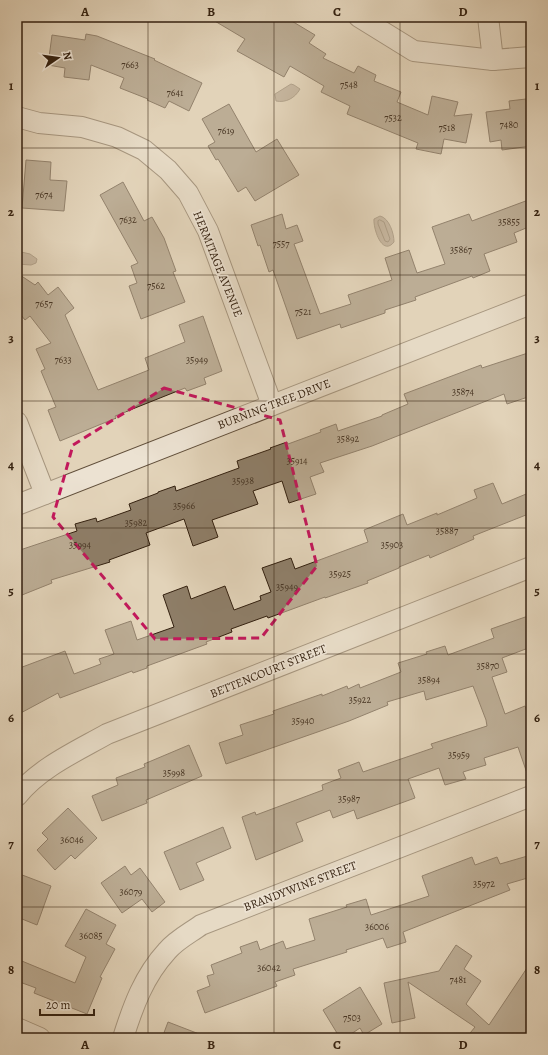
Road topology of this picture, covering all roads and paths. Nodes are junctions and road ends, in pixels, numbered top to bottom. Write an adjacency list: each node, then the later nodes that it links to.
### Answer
1 (359, 17): 4 (street)
2 (488, 17): 4 (street)
3 (531, 56): 4 (street)
4 (493, 60)
5 (17, 117): 7 (street, HERMITAGE AVENUE)
6 (531, 304): 7 (street, BURNING TREE DRIVE)
7 (272, 405): 9 (street, BURNING TREE DRIVE)
8 (17, 422): 9 (street)
9 (45, 494): 10 (street, BURNING TREE DRIVE)
10 (17, 505)
11 (531, 567): 12 (street, BETTENCOURT STREET)
12 (17, 796)
13 (531, 796): 16 (street, BRANDYWINE STREET)
14 (17, 1028): 15 (street)
15 (40, 1038)
16 (123, 1038)

